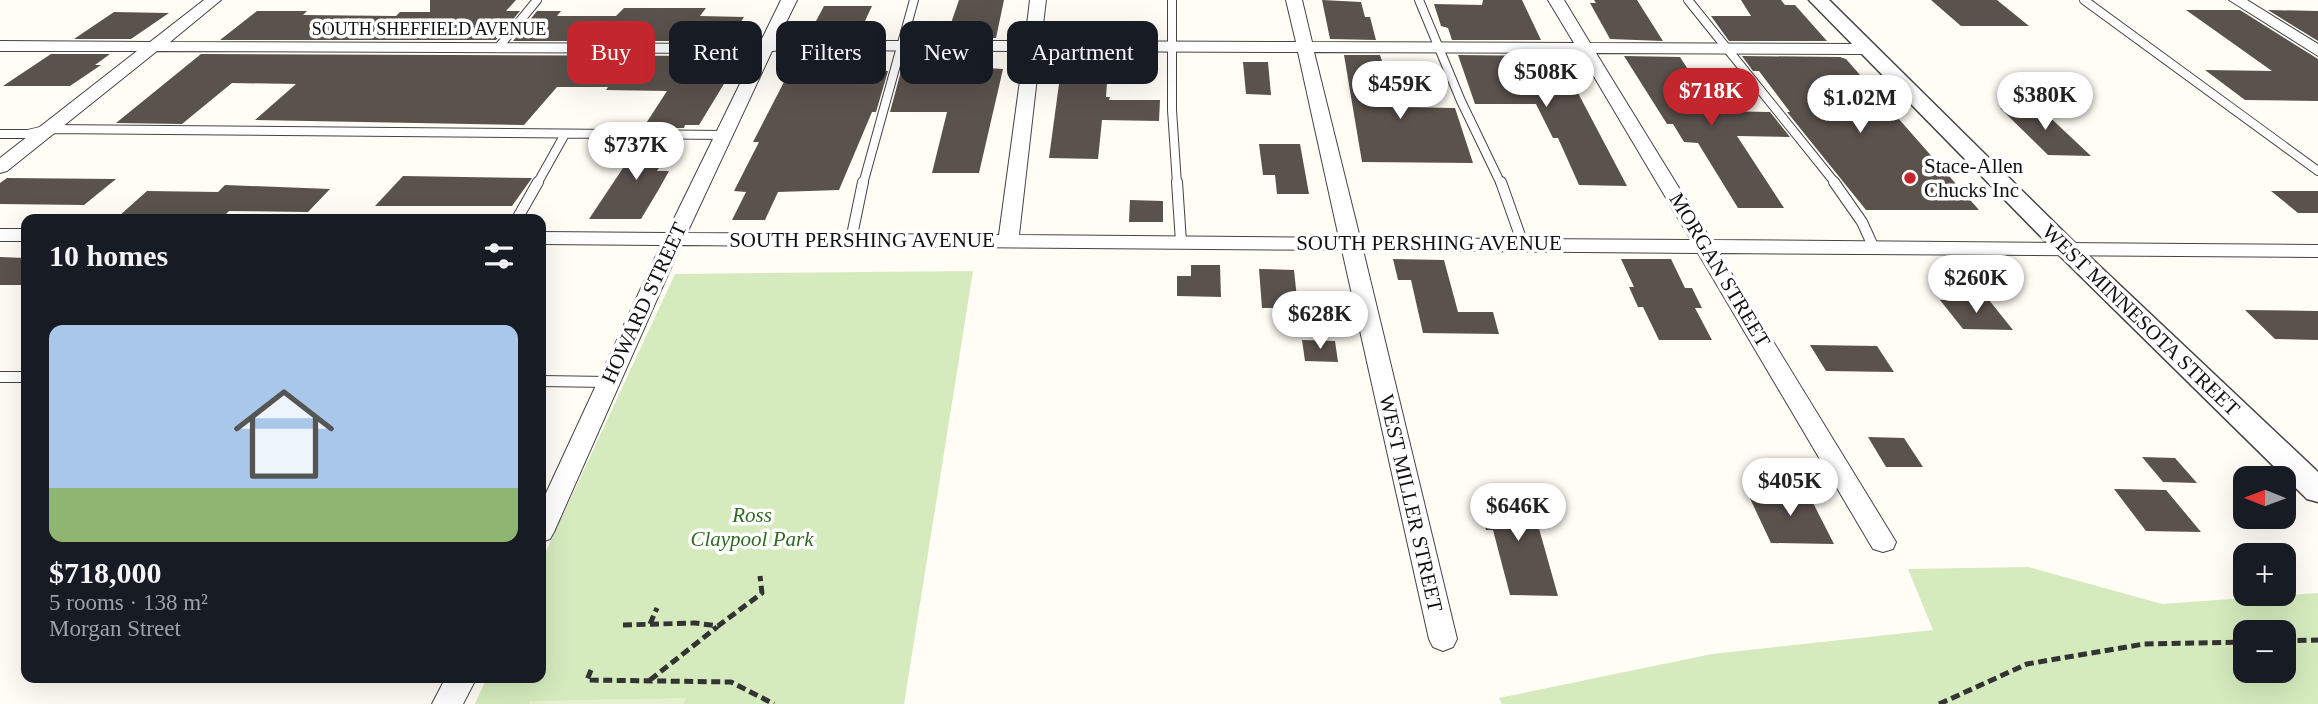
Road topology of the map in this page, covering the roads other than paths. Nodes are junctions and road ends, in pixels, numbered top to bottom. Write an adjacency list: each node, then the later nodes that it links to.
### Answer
1 (213, 0): 18 (street)
2 (537, 0): 24 (lane)
3 (789, 0): 19 (street, HOWARD STREET)
4 (914, 0): 14 (lane)
5 (1038, 0): 15 (street)
6 (1172, 0): 21 (lane)
7 (1294, 0): 22 (street, WEST MILLER STREET)
8 (1419, 0): 23 (lane)
9 (1556, 0): 25 (street, MORGAN STREET)
10 (1688, 0): 26 (lane)
11 (1818, 0): 27 (street, WEST MINNESOTA STREET)
12 (2084, 0): 36 (lane)
13 (2237, 0): 29 (street)
14 (908, 21)
15 (1036, 21)
16 (0, 46): 18 (street, SOUTH SHEFFIELD AVENUE)
17 (900, 46): 19 (street, SOUTH SHEFFIELD AVENUE)
18 (154, 47): 24 (street, SOUTH SHEFFIELD AVENUE); 31 (street)
19 (766, 47): 24 (street, SOUTH SHEFFIELD AVENUE); 34 (street, HOWARD STREET)
20 (1158, 47): 21 (street, SOUTH SHEFFIELD AVENUE)
21 (1173, 47): 22 (street, SOUTH SHEFFIELD AVENUE); 44 (lane)
22 (1305, 47): 23 (street, SOUTH SHEFFIELD AVENUE); 45 (street, WEST MILLER STREET)
23 (1439, 47): 25 (street, SOUTH SHEFFIELD AVENUE); 46 (lane)
24 (498, 48)
25 (1586, 48): 26 (street, SOUTH SHEFFIELD AVENUE); 47 (street, MORGAN STREET)
26 (1724, 48): 27 (street, SOUTH SHEFFIELD AVENUE); 48 (lane)
27 (1866, 49): 49 (street, WEST MINNESOTA STREET)
28 (900, 50): 42 (lane)
29 (2318, 51)
30 (1028, 84): 43 (street)
31 (49, 129): 32 (lane); 33 (lane); 35 (street)
32 (0, 134)
33 (565, 134): 34 (lane); 37 (lane)
34 (724, 135): 41 (street, HOWARD STREET)
35 (0, 167)
36 (2318, 170)
37 (520, 214)
38 (0, 235): 39 (street)
39 (21, 235)
40 (546, 238): 41 (street, SOUTH PERSHING AVENUE)
41 (674, 239): 42 (street, SOUTH PERSHING AVENUE); 54 (street, HOWARD STREET)
42 (851, 240): 43 (street, SOUTH PERSHING AVENUE)
43 (1008, 241): 44 (street, SOUTH PERSHING AVENUE)
44 (1181, 242): 45 (street, SOUTH PERSHING AVENUE)
45 (1350, 243): 46 (street, SOUTH PERSHING AVENUE); 58 (street, WEST MILLER STREET)
46 (1523, 244): 47 (street, SOUTH PERSHING AVENUE)
47 (1706, 246): 48 (street, SOUTH PERSHING AVENUE); 57 (street, MORGAN STREET)
48 (1873, 246): 49 (street, SOUTH PERSHING AVENUE)
49 (2065, 247): 50 (street, SOUTH PERSHING AVENUE); 55 (street, WEST MINNESOTA STREET)
50 (2318, 251)
51 (0, 377): 52 (lane)
52 (21, 377)
53 (546, 381): 54 (lane)
54 (607, 382): 56 (street, HOWARD STREET)
55 (2318, 491)
56 (546, 521)
57 (1883, 542)
58 (1443, 639)
59 (459, 683): 60 (street)
60 (447, 704)

